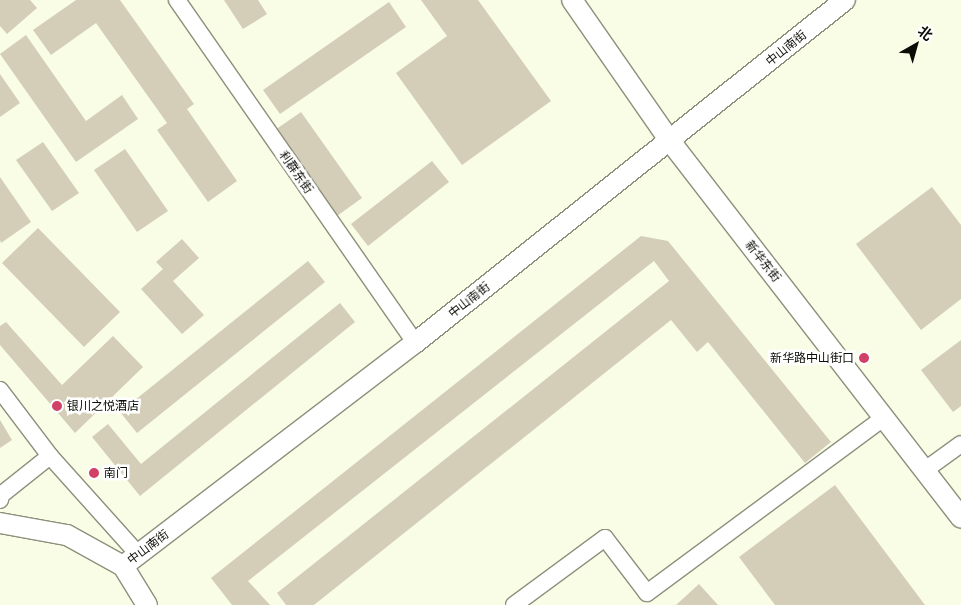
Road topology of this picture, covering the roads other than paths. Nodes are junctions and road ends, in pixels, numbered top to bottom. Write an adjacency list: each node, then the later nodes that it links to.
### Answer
1 (178, 0): 5 (street, 利群东街)
2 (572, 0): 4 (street, 新华东街)
3 (845, 0): 4 (street, 中山南街)
4 (670, 141): 5 (street, 中山南街); 7 (street, 新华东街)
5 (415, 343): 14 (street, 中山南街)
6 (0, 390): 9 (street)
7 (885, 417): 10 (street, 新华东街); 16 (street)
8 (961, 444): 10 (street)
9 (50, 456): 11 (street); 14 (street)
10 (926, 470): 12 (street, 新华东街)
11 (0, 500)
12 (961, 518)
13 (0, 523): 14 (street)
14 (131, 560): 15 (street, 中山南街)
15 (150, 602)
16 (514, 605)

